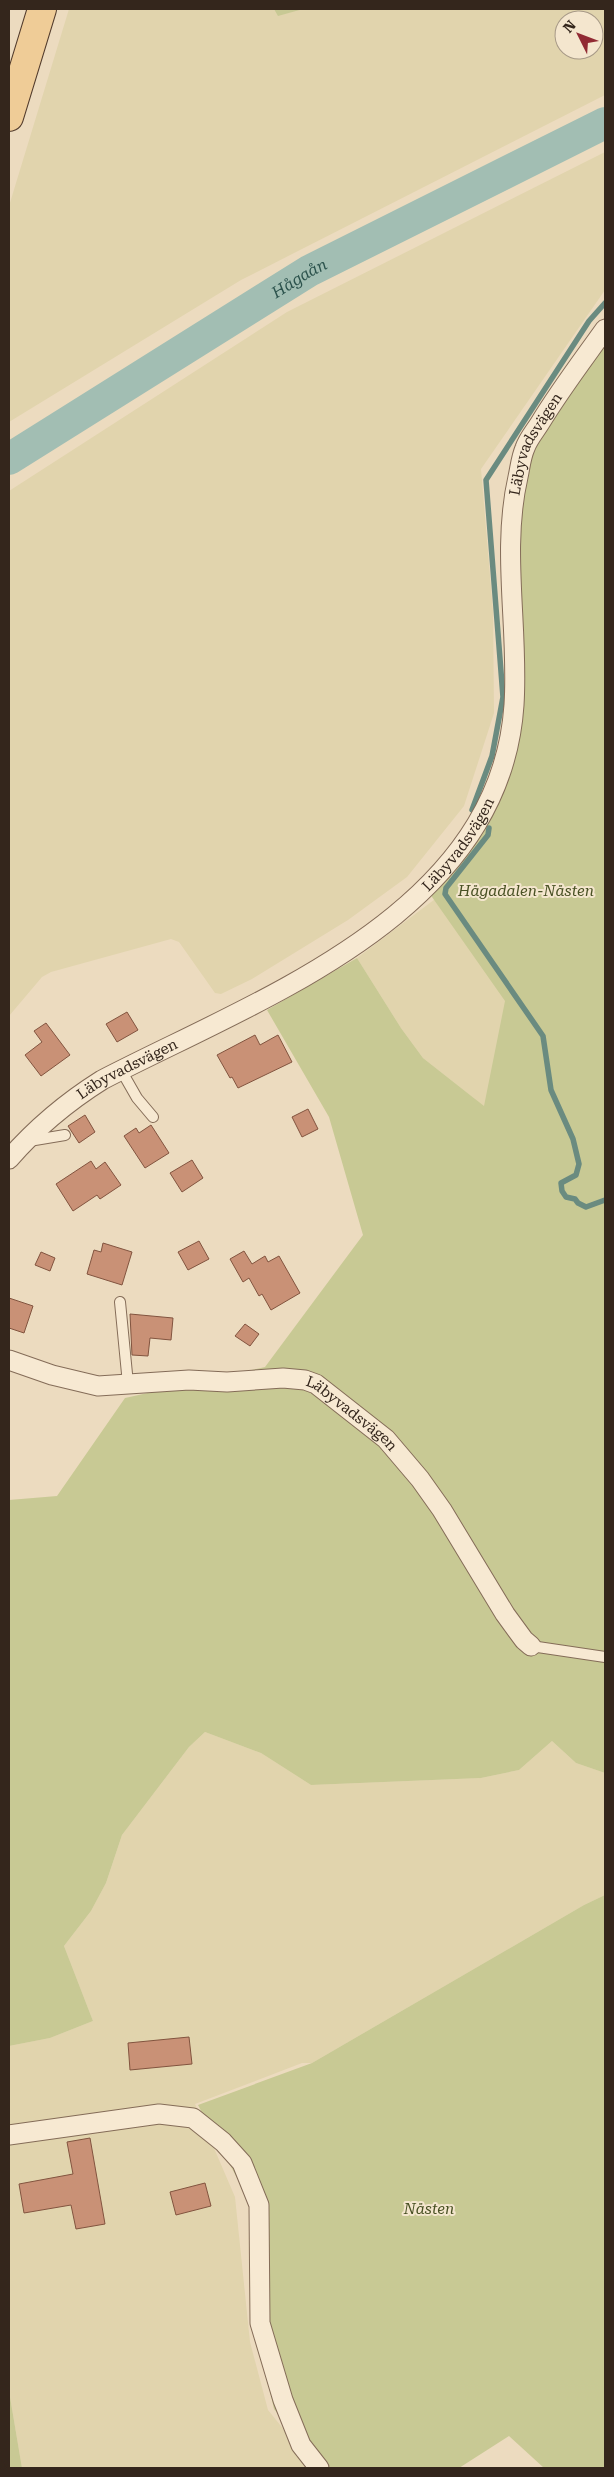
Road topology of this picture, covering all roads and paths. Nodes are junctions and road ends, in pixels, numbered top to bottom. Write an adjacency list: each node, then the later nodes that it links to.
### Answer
1 (42, 9): 2 (main road)
2 (9, 117)
3 (605, 329): 4 (street, Läbyvadsvägen)
4 (121, 1070): 5 (lane); 7 (street, Läbyvadsvägen)
5 (153, 1118)
6 (65, 1135): 7 (lane)
7 (25, 1142): 8 (street, Läbyvadsvägen)
8 (9, 1160)
9 (120, 1302): 11 (lane)
10 (9, 1360): 11 (street, Läbyvadsvägen)
11 (128, 1384): 12 (street, Läbyvadsvägen)
12 (531, 1646): 13 (lane)
13 (605, 1657)
14 (9, 2135): 15 (street)
15 (319, 2468)

